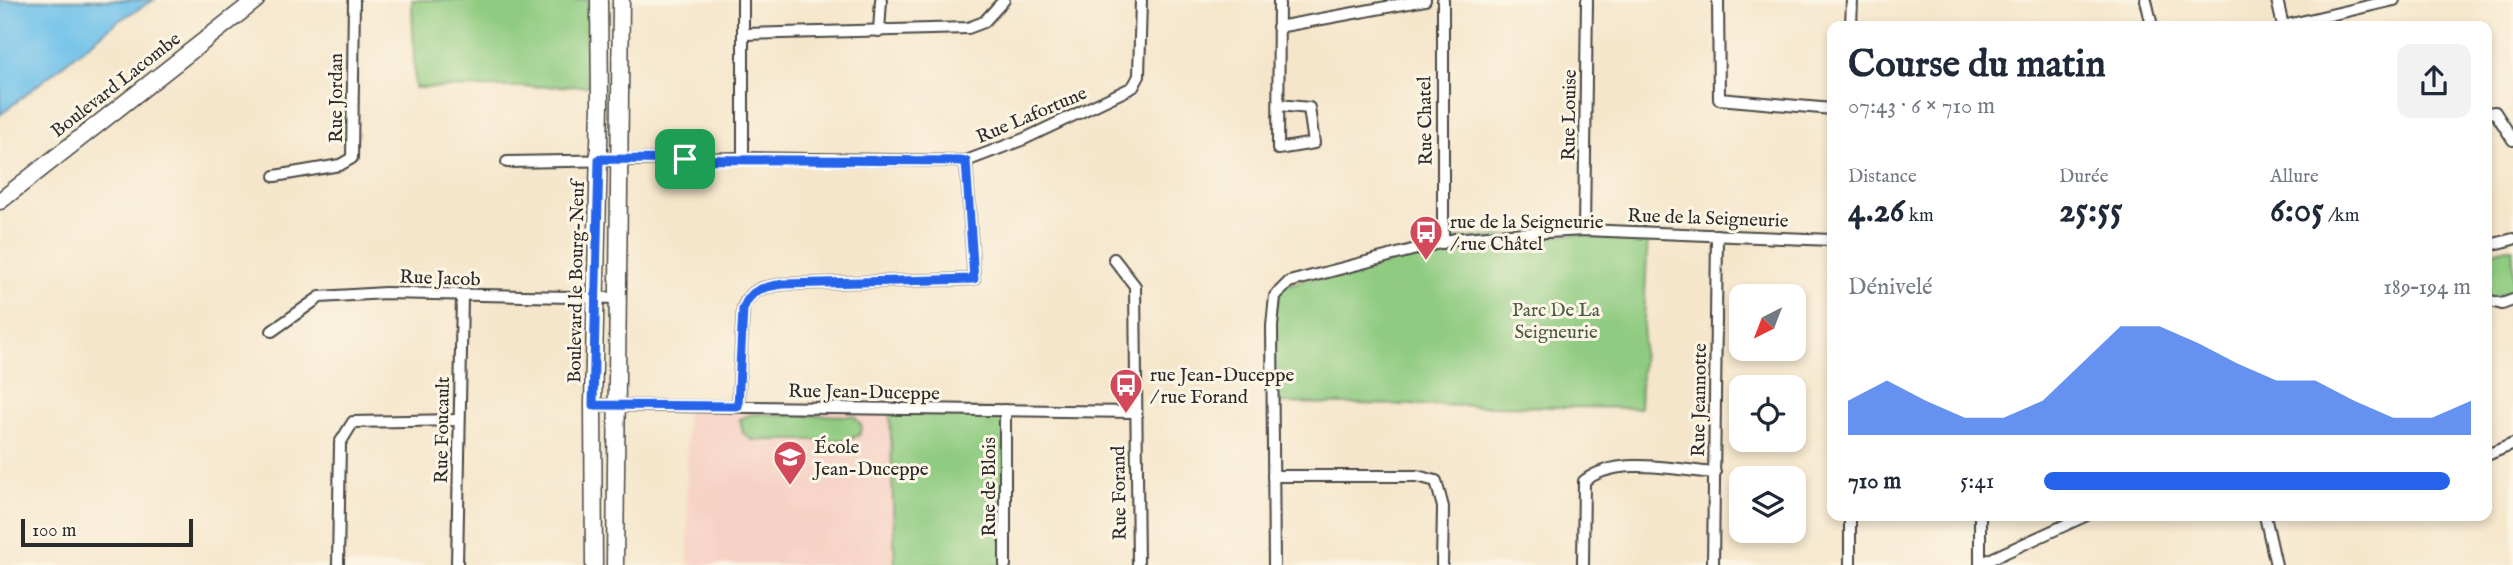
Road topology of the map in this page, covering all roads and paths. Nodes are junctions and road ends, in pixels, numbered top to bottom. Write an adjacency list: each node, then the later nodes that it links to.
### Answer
1 (256, 0): 35 (street, Boulevard Lacombe)
2 (354, 0): 34 (street, Rue Jordan)
3 (599, 0): 30 (street, Boulevard le Bourg-Neuf)
4 (621, 0): 31 (street)
5 (743, 0): 24 (street)
6 (881, 0): 23 (street)
7 (1004, 0): 23 (street)
8 (1141, 0): 32 (street, Rue Lafortune)
9 (1279, 0): 22 (street)
10 (1425, 0): 22 (street)
11 (1443, 0): 40 (street, Rue Chatel)
12 (1587, 0): 36 (street, Rue Louise)
13 (1718, 0): 26 (street)
14 (1852, 0): 18 (street)
15 (2146, 0): 19 (street)
16 (2277, 0): 20 (street)
17 (2394, 0): 21 (street)
18 (1852, 21)
19 (2151, 21)
20 (2282, 21)
21 (2304, 21)
22 (1278, 27): 25 (street)
23 (879, 31): 24 (street)
24 (745, 34): 29 (street)
25 (1279, 105): 25 (street)
26 (1827, 108)
27 (2492, 112): 28 (street)
28 (2513, 140)
29 (743, 158): 31 (street, Rue Lafortune); 32 (street, Rue Lafortune)
30 (599, 159): 31 (street, Rue Lafortune); 33 (street, Rue Lafortune); 44 (street, Boulevard le Bourg-Neuf)
31 (620, 159): 45 (street)
32 (966, 161): 51 (street)
33 (507, 162)
34 (275, 176)
35 (0, 201)
36 (1584, 230): 37 (street, Rue de la Seigneurie); 40 (street, Rue de la Seigneurie)
37 (1717, 235): 39 (street, Rue de la Seigneurie); 57 (street, Rue Jeannotte)
38 (2513, 239): 41 (street)
39 (1827, 240)
40 (1443, 243): 58 (street, Rue de la Seigneurie)
41 (2492, 245)
42 (1114, 259): 53 (street, Rue Forand)
43 (462, 296): 44 (street, Rue Jacob); 48 (street, Rue Jacob); 54 (street, Rue Foucault)
44 (595, 297): 45 (street, Rue Jacob); 49 (street, Boulevard le Bourg-Neuf)
45 (617, 298): 50 (street)
46 (2513, 300): 47 (street)
47 (2492, 301)
48 (272, 331)
49 (593, 405): 50 (street, Rue Jean-Duceppe); 66 (street, Boulevard le Bourg-Neuf)
50 (615, 405): 51 (street, Rue Jean-Duceppe); 67 (street)
51 (738, 406): 52 (street, Rue Jean-Duceppe)
52 (1005, 410): 53 (street, Rue Jean-Duceppe); 68 (street, Rue de Blois)
53 (1134, 412): 69 (street, Rue Forand)
54 (458, 420): 64 (street); 65 (street, Rue Foucault)
55 (2513, 444): 56 (street)
56 (2492, 453)
57 (1715, 473): 72 (street); 73 (street, Rue Jeannotte)
58 (1273, 476): 70 (street, Rue de la Seigneurie); 71 (street)
59 (1850, 521): 74 (street)
60 (1980, 521): 75 (street)
61 (2074, 521): 75 (street)
62 (2265, 521): 63 (street)
63 (2274, 564)
64 (338, 565)
65 (457, 565)
66 (594, 565)
67 (615, 565)
68 (1005, 565)
69 (1138, 565)
70 (1274, 565)
71 (1442, 565)
72 (1583, 565)
73 (1713, 565)
74 (1850, 565)
75 (1980, 565)

